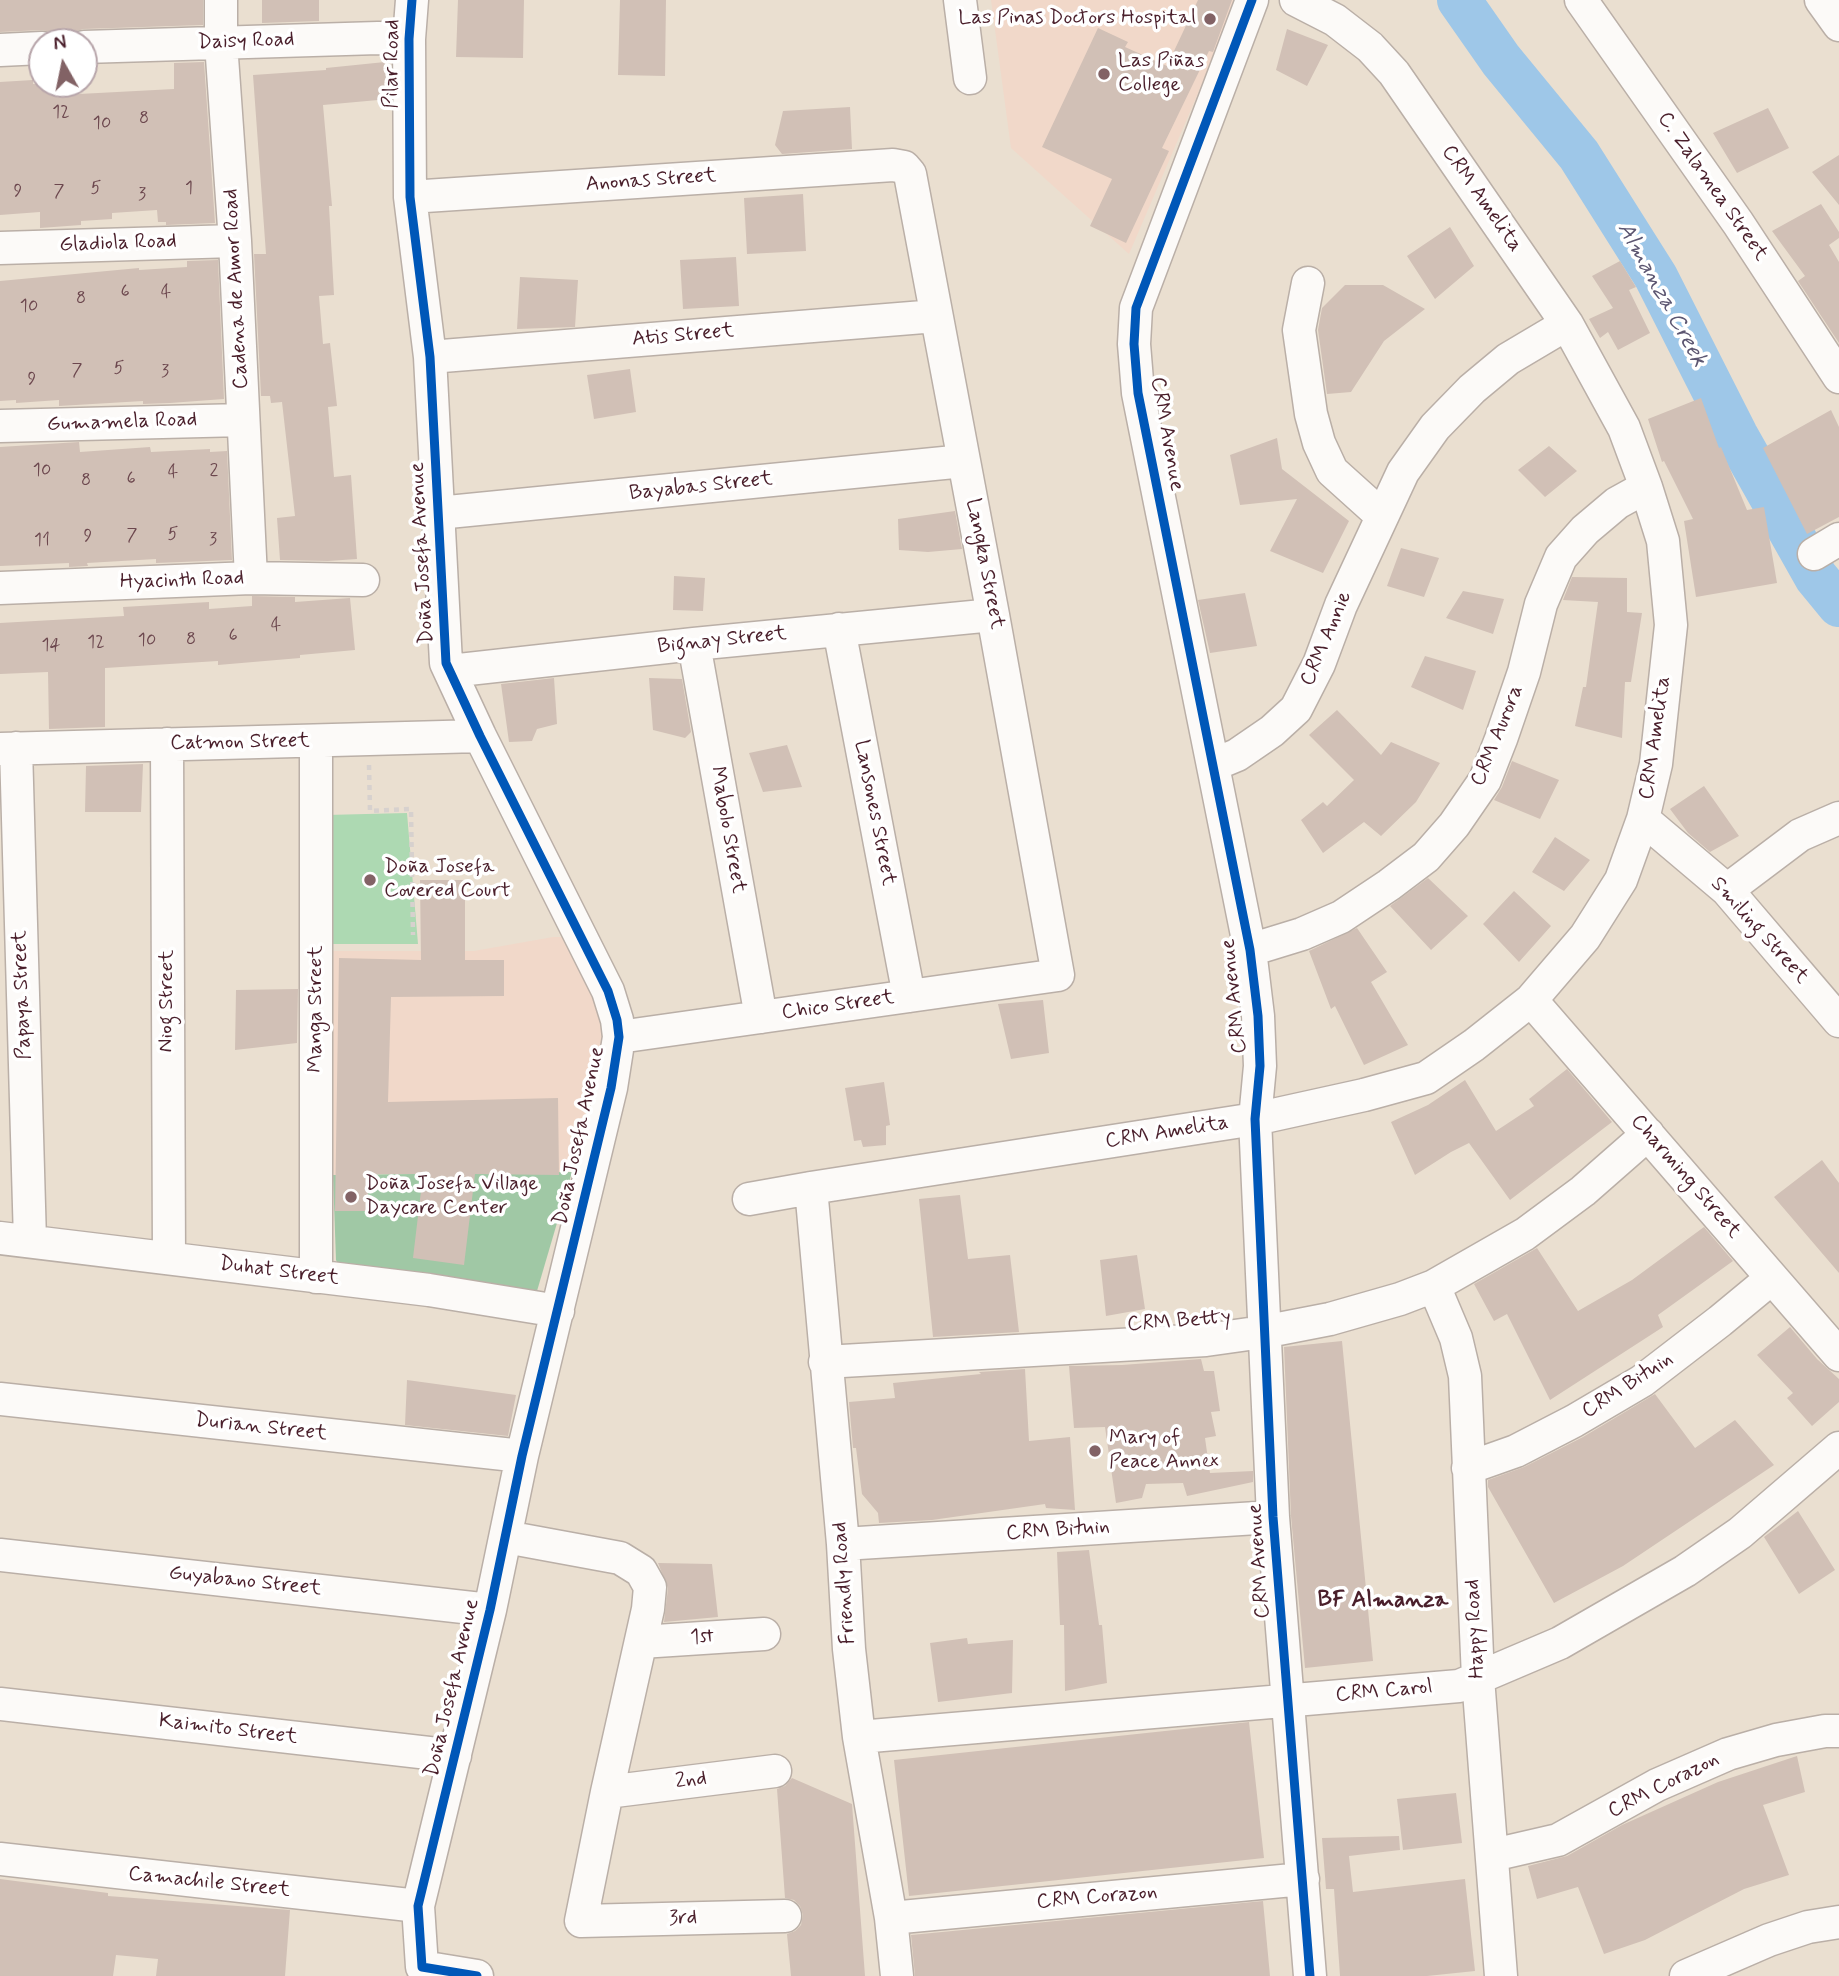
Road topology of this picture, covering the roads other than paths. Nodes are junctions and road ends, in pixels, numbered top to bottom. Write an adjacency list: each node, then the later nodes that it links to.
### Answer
1 (221, 0): 10 (street, Cadena de Amor Road)
2 (412, 0): 9 (street, Pilar Road)
3 (960, 0): 14 (street)
4 (1252, 0): 42 (street, CRM Avenue)
5 (1296, 0): 22 (street, CRM Amelita)
6 (1581, 0): 24 (street, C. Zalamea Street)
7 (1821, 0): 8 (street)
8 (1839, 26)
9 (409, 39): 10 (street, Daisy Road); 15 (street, Pilar Road)
10 (221, 43): 11 (street, Daisy Road); 18 (street, Cadena de Amor Road)
11 (98, 47)
12 (28, 49): 13 (street)
13 (0, 50)
14 (970, 78)
15 (411, 129): 17 (street, Doña Josefa Avenue)
16 (893, 165): 17 (street, Anonas Street); 21 (street, Langka Street)
17 (410, 197): 23 (street, Doña Josefa Avenue)
18 (235, 241): 19 (street, Gladiola Road); 25 (street, Cadena de Amor Road)
19 (0, 248)
20 (1308, 283): 30 (street)
21 (936, 316): 23 (street, Atis Street); 27 (street, Langka Street)
22 (1567, 324): 28 (street, CRM Amelita); 30 (street, CRM Annie)
23 (429, 357): 29 (street, Doña Josefa Avenue)
24 (1839, 377)
25 (243, 420): 26 (street, Gumamela Road); 31 (street, Cadena de Amor Road)
26 (0, 426)
27 (964, 461): 29 (street, Bayabas Street); 34 (street, Langka Street)
28 (1646, 487): 44 (street, CRM Amelita); 46 (street, CRM Aurora)
29 (438, 513): 37 (street, Doña Josefa Avenue)
30 (1382, 516): 42 (street, CRM Annie)
31 (251, 578): 32 (street, Hyacinth Road); 33 (street, Hyacinth Road)
32 (363, 580)
33 (0, 588)
34 (993, 615): 35 (street, Bignay Street); 47 (street, Langka Street)
35 (839, 629): 36 (street, Bignay Street); 48 (street, Lansones Street)
36 (694, 644): 37 (street, Bignay Street); 50 (street, Mabolo Street)
37 (450, 671): 38 (street, Doña Josefa Avenue)
38 (480, 736): 39 (street, Catmon Street); 52 (street, Doña Josefa Avenue)
39 (316, 741): 40 (street, Catmon Street); 59 (street, Manga Street)
40 (167, 744): 41 (street, Catmon Street); 58 (street, Niog Street)
41 (8, 749): 57 (street, Papaya Street)
42 (1213, 765): 46 (street, CRM Avenue)
43 (1839, 818): 45 (street)
44 (1643, 819): 45 (street, Smiling Street); 49 (street, CRM Amelita)
45 (1727, 890): 51 (street, Smiling Street)
46 (1250, 950): 53 (street, CRM Avenue)
47 (1058, 975): 48 (street, Chico Street)
48 (909, 996): 50 (street, Chico Street)
49 (1531, 1000): 53 (street, CRM Amelita); 54 (street, Charming Street)
50 (761, 1017): 52 (street, Chico Street)
51 (1839, 1021)
52 (619, 1037): 62 (street, Doña Josefa Avenue)
53 (1255, 1119): 55 (street, CRM Amelita); 63 (street, CRM Avenue)
54 (1648, 1134): 60 (street, Charming Street); 61 (street, CRM Betty)
55 (811, 1188): 56 (street, CRM Amelita); 65 (street, Friendly Road)
56 (749, 1199)
57 (15, 1239): 58 (street, Duhat Street)
58 (169, 1258): 59 (street, Duhat Street)
59 (316, 1277): 62 (street, Duhat Street)
60 (1772, 1278): 64 (street, Charming Street); 69 (street, CRM Bituin)
61 (1434, 1286): 63 (street, CRM Betty); 69 (street, Happy Road)
62 (558, 1311): 68 (street, Doña Josefa Avenue)
63 (1263, 1332): 65 (street, CRM Betty); 70 (street, CRM Avenue)
64 (1839, 1355)
65 (825, 1362): 72 (street, Friendly Road)
66 (0, 1399): 68 (street, Durian Street)
67 (1839, 1448): 77 (street, CRM Carol)
68 (522, 1457): 71 (street, Doña Josefa Avenue)
69 (1468, 1468): 77 (street, Happy Road)
70 (1273, 1517): 72 (street, CRM Bituin); 78 (street, CRM Avenue)
71 (506, 1537): 74 (street, Doña Josefa Avenue); 76 (street)
72 (843, 1544): 81 (street, Friendly Road)
73 (0, 1555): 74 (street, Guyabano Street)
74 (490, 1610): 82 (street, Doña Josefa Avenue)
75 (764, 1633): 76 (street, 1st)
76 (641, 1642): 84 (street)
77 (1478, 1678): 78 (street, CRM Carol); 85 (street, Happy Road)
78 (1288, 1700): 81 (street, CRM Carol); 87 (street, CRM Avenue)
79 (0, 1704): 82 (street, Kaimito Street)
80 (1839, 1731): 85 (street, CRM Corazon)
81 (859, 1737): 90 (street, Friendly Road)
82 (455, 1756): 88 (street, Doña Josefa Avenue)
83 (775, 1771): 84 (street, 2nd)
84 (607, 1792): 89 (street, 3rd)
85 (1493, 1855): 95 (street, Happy Road)
86 (0, 1859): 88 (street, Camachile Street)
87 (1303, 1879): 90 (street, CRM Corazon); 94 (street, CRM Avenue)
88 (418, 1906): 92 (street, Doña Josefa Avenue)
89 (785, 1916)
90 (891, 1918): 93 (street, Friendly Road)
91 (1839, 1922): 96 (street)
92 (477, 1976)
93 (897, 1976)
94 (1310, 1976)
95 (1501, 1976)
96 (1686, 1976)

